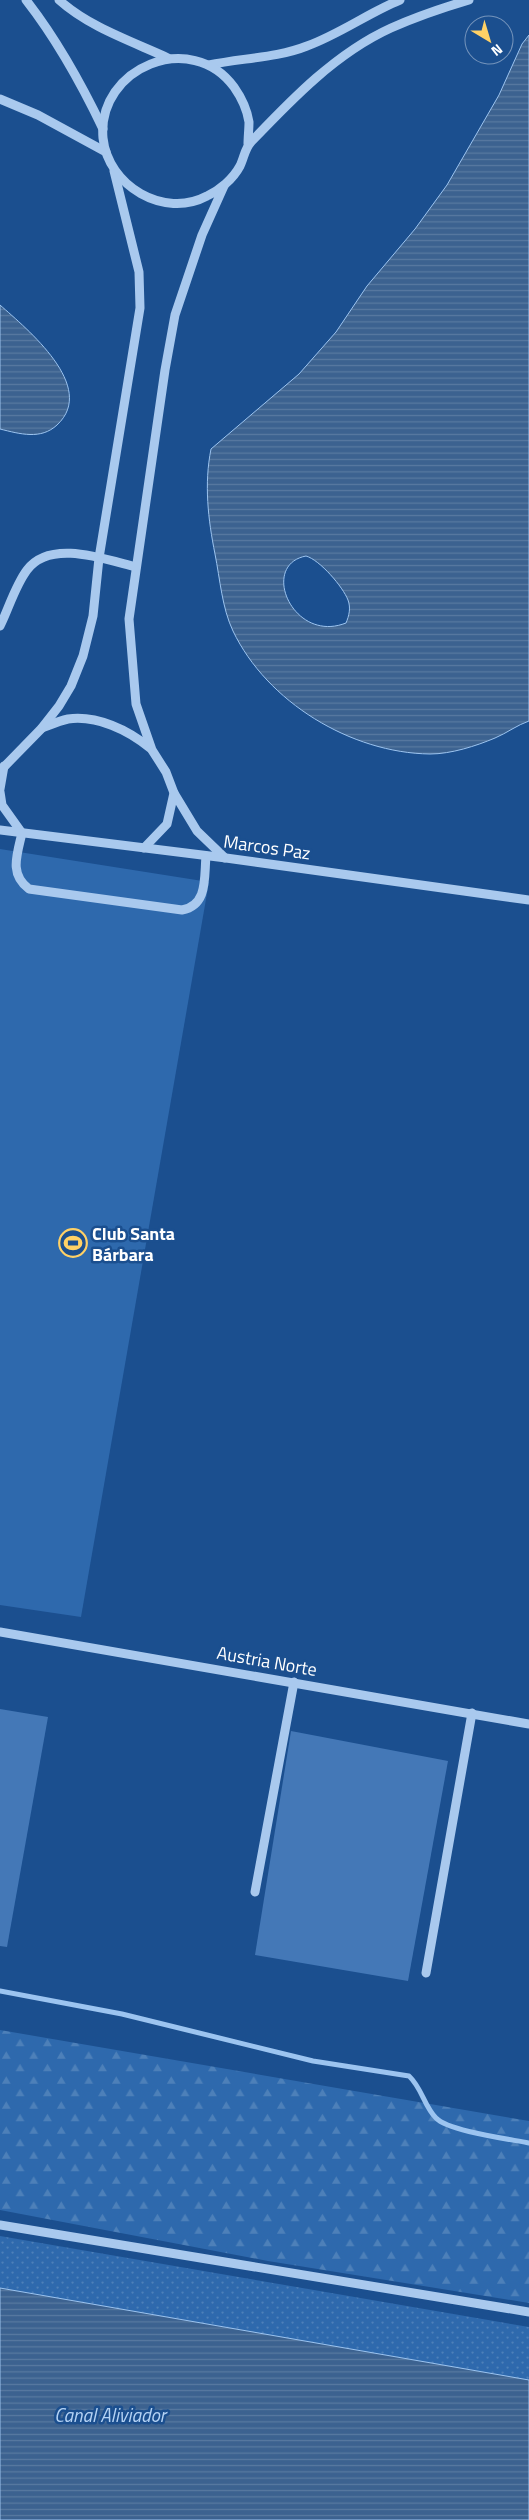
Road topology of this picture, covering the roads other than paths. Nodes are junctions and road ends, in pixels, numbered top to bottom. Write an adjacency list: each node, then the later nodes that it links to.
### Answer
1 (26, 0): 10 (street)
2 (59, 0): 7 (street)
3 (388, 0): 6 (street)
4 (400, 0): 6 (street)
5 (469, 0): 11 (street)
6 (379, 8): 8 (street)
7 (168, 58): 8 (street); 10 (street)
8 (209, 65): 11 (street)
9 (0, 99): 12 (street)
10 (103, 129): 12 (street)
11 (248, 144): 14 (street)
12 (106, 152): 13 (street)
13 (113, 168): 14 (street); 15 (street)
14 (224, 186): 16 (street)
15 (99, 558): 16 (street); 17 (street); 18 (street)
16 (136, 567): 19 (street)
17 (0, 626)
18 (41, 728): 19 (street); 20 (street)
19 (152, 750): 22 (street)
20 (2, 768): 21 (street)
21 (0, 791): 24 (street)
22 (174, 793): 25 (street); 27 (street)
23 (0, 830): 24 (street, Marcos Paz)
24 (22, 833): 25 (street, Marcos Paz); 26 (street)
25 (144, 848): 26 (street, Marcos Paz)
26 (206, 856): 27 (street, Marcos Paz)
27 (226, 858): 28 (street, Marcos Paz)
28 (529, 900)
29 (0, 1632): 30 (street, Austria Norte)
30 (294, 1682): 31 (street, Austria Norte); 33 (street)
31 (472, 1713): 32 (street, Austria Norte); 34 (street)
32 (529, 1724)
33 (255, 1892)
34 (426, 1973)
35 (0, 2225): 36 (street)
36 (529, 2312)

